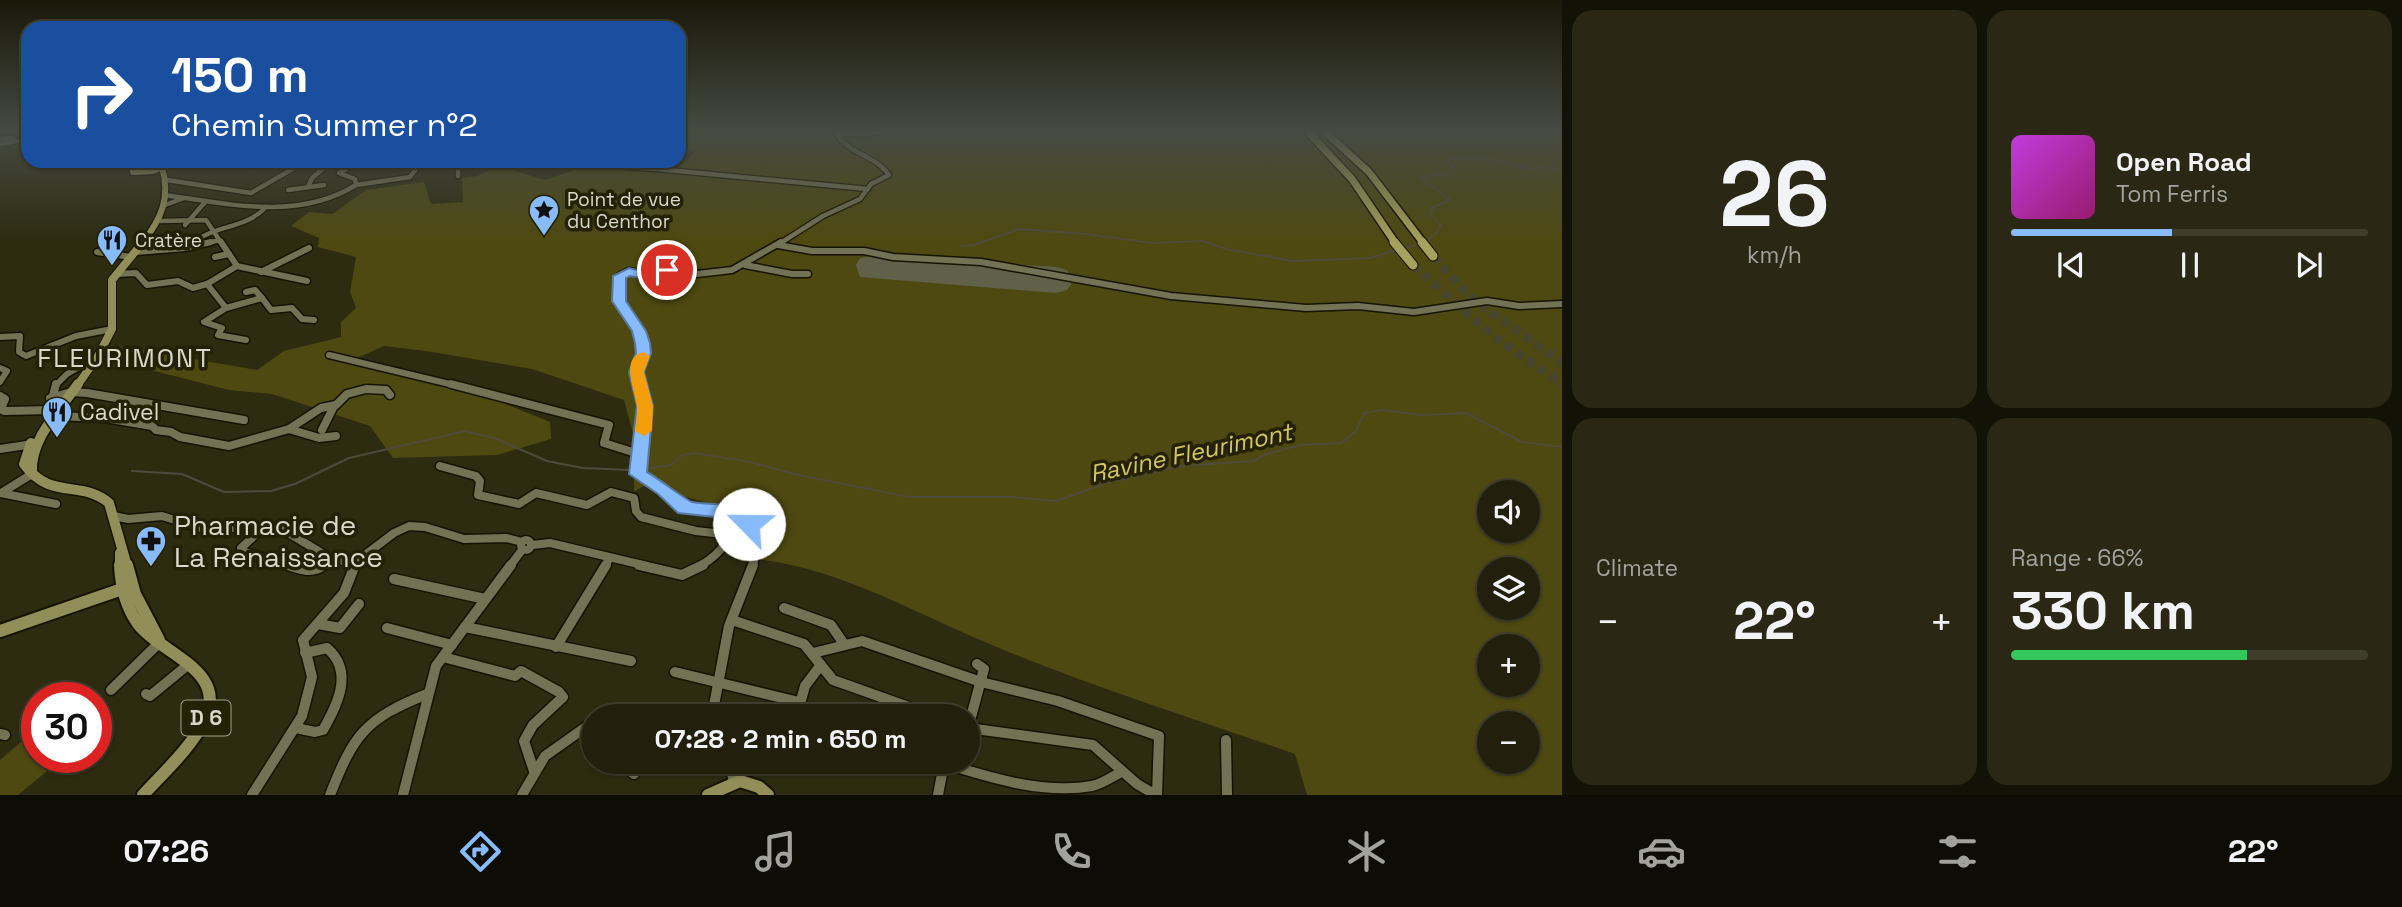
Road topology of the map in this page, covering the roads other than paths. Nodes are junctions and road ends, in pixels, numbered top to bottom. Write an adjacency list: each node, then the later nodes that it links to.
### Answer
1 (134, 168): 13 (main road)
2 (153, 168): 13 (main road)
3 (164, 168): 15 (main road)
4 (294, 168): 15 (street)
5 (324, 168): 18 (street)
6 (348, 168): 17 (street)
7 (417, 168): 17 (street)
8 (458, 168): 14 (street)
9 (638, 168): 19 (street)
10 (882, 168): 19 (street)
11 (1342, 168): 42 (highway)
12 (1365, 168): 39 (highway)
13 (142, 173): 15 (main road)
14 (458, 176)
15 (167, 183): 21 (main road)
16 (324, 185): 18 (street)
17 (356, 185): 25 (street)
18 (308, 187): 20 (street)
19 (868, 189): 32 (street)
20 (288, 190)
21 (165, 195): 22 (street); 24 (main road)
22 (185, 198): 23 (street); 24 (street)
23 (206, 201): 25 (street); 26 (street)
24 (165, 205): 27 (main road)
25 (264, 209): 29 (street)
26 (192, 219): 27 (street); 28 (street); 29 (street)
27 (160, 221): 37 (main road)
28 (185, 225)
29 (214, 230): 30 (street); 31 (street)
30 (219, 240): 34 (street); 36 (street)
31 (191, 244)
32 (774, 246): 41 (street); 51 (street)
33 (309, 248): 44 (street)
34 (179, 249): 37 (street); 38 (street)
35 (97, 252): 37 (street)
36 (229, 254): 40 (street); 43 (street)
37 (133, 255): 45 (main road)
38 (173, 255)
39 (1433, 256)
40 (215, 257)
41 (745, 265): 46 (street); 72 (street)
42 (1413, 265)
43 (237, 266): 44 (street); 48 (street)
44 (261, 272): 47 (street)
45 (117, 274): 48 (street); 54 (main road)
46 (808, 274)
47 (307, 281)
48 (207, 284): 52 (street)
49 (246, 292): 50 (street)
50 (262, 299): 52 (street); 53 (street)
51 (1562, 304)
52 (226, 308): 56 (street)
53 (314, 320)
54 (112, 329): 55 (street); 58 (main road)
55 (0, 337)
56 (246, 340)
57 (328, 355): 72 (street)
58 (98, 356): 61 (main road); 65 (street)
59 (0, 368): 60 (street)
60 (0, 382)
61 (71, 392): 65 (main road); 65 (street); 66 (street)
62 (390, 395): 64 (street)
63 (0, 396): 65 (street)
64 (334, 406): 67 (street); 68 (street)
65 (54, 407): 67 (street); 70 (main road)
66 (244, 420)
67 (289, 429): 69 (street)
68 (322, 430)
69 (336, 436)
70 (34, 444): 71 (street); 74 (main road)
71 (0, 449)
72 (639, 454): 77 (street)
73 (440, 466): 82 (street)
74 (32, 473): 75 (street); 78 (main road)
75 (0, 493): 76 (street)
76 (56, 505)
77 (728, 511): 82 (street); 92 (street)
78 (114, 516): 79 (street); 81 (main road, D 6)
79 (145, 516): 80 (street); 81 (street)
80 (263, 528): 84 (street); 84 (street)
81 (118, 534): 88 (main road, D 6); 97 (main road, D 6)
82 (732, 535): 85 (street)
83 (525, 546): 85 (street); 86 (street); 89 (street)
84 (333, 559): 86 (street)
85 (609, 559): 100 (street)
86 (356, 560): 93 (street)
87 (394, 579): 89 (street)
88 (122, 588): 96 (main road); 97 (main road)
89 (485, 599): 94 (street)
90 (359, 604): 93 (street)
91 (784, 608): 98 (street)
92 (732, 620): 102 (street); 109 (street)
93 (318, 624): 101 (street)
94 (465, 627): 99 (street); 100 (street)
95 (387, 628): 99 (street)
96 (0, 631)
97 (160, 641): 105 (main road, D 6); 111 (street)
98 (844, 644): 102 (street); 110 (street)
99 (452, 645): 103 (street)
100 (556, 647): 104 (street)
101 (305, 653): 118 (street); 118 (street)
102 (813, 653): 107 (street)
103 (443, 657): 113 (street); 122 (street)
104 (631, 661)
105 (190, 664): 112 (street); 128 (main road, D 6)
106 (977, 664): 110 (street)
107 (820, 666): 114 (street); 116 (street)
108 (675, 672): 109 (street)
109 (717, 681): 114 (street); 115 (street)
110 (981, 682): 117 (street); 136 (street)
111 (112, 689)
112 (146, 694)
113 (426, 694): 130 (street); 131 (street)
114 (799, 702)
115 (714, 704)
116 (900, 704)
117 (975, 704)
118 (296, 728): 129 (street)
119 (980, 730): 124 (street)
120 (581, 731): 122 (street)
121 (1226, 740): 137 (street)
122 (534, 771): 132 (street)
123 (980, 772): 127 (street)
124 (1121, 772): 127 (street); 136 (street)
125 (939, 774): 135 (street)
126 (728, 787): 133 (main road); 134 (main road)
127 (1064, 791)
128 (143, 795)
129 (252, 795)
130 (330, 795)
131 (403, 795)
132 (522, 795)
133 (708, 795)
134 (768, 795)
135 (938, 795)
136 (1156, 795)
137 (1227, 795)

